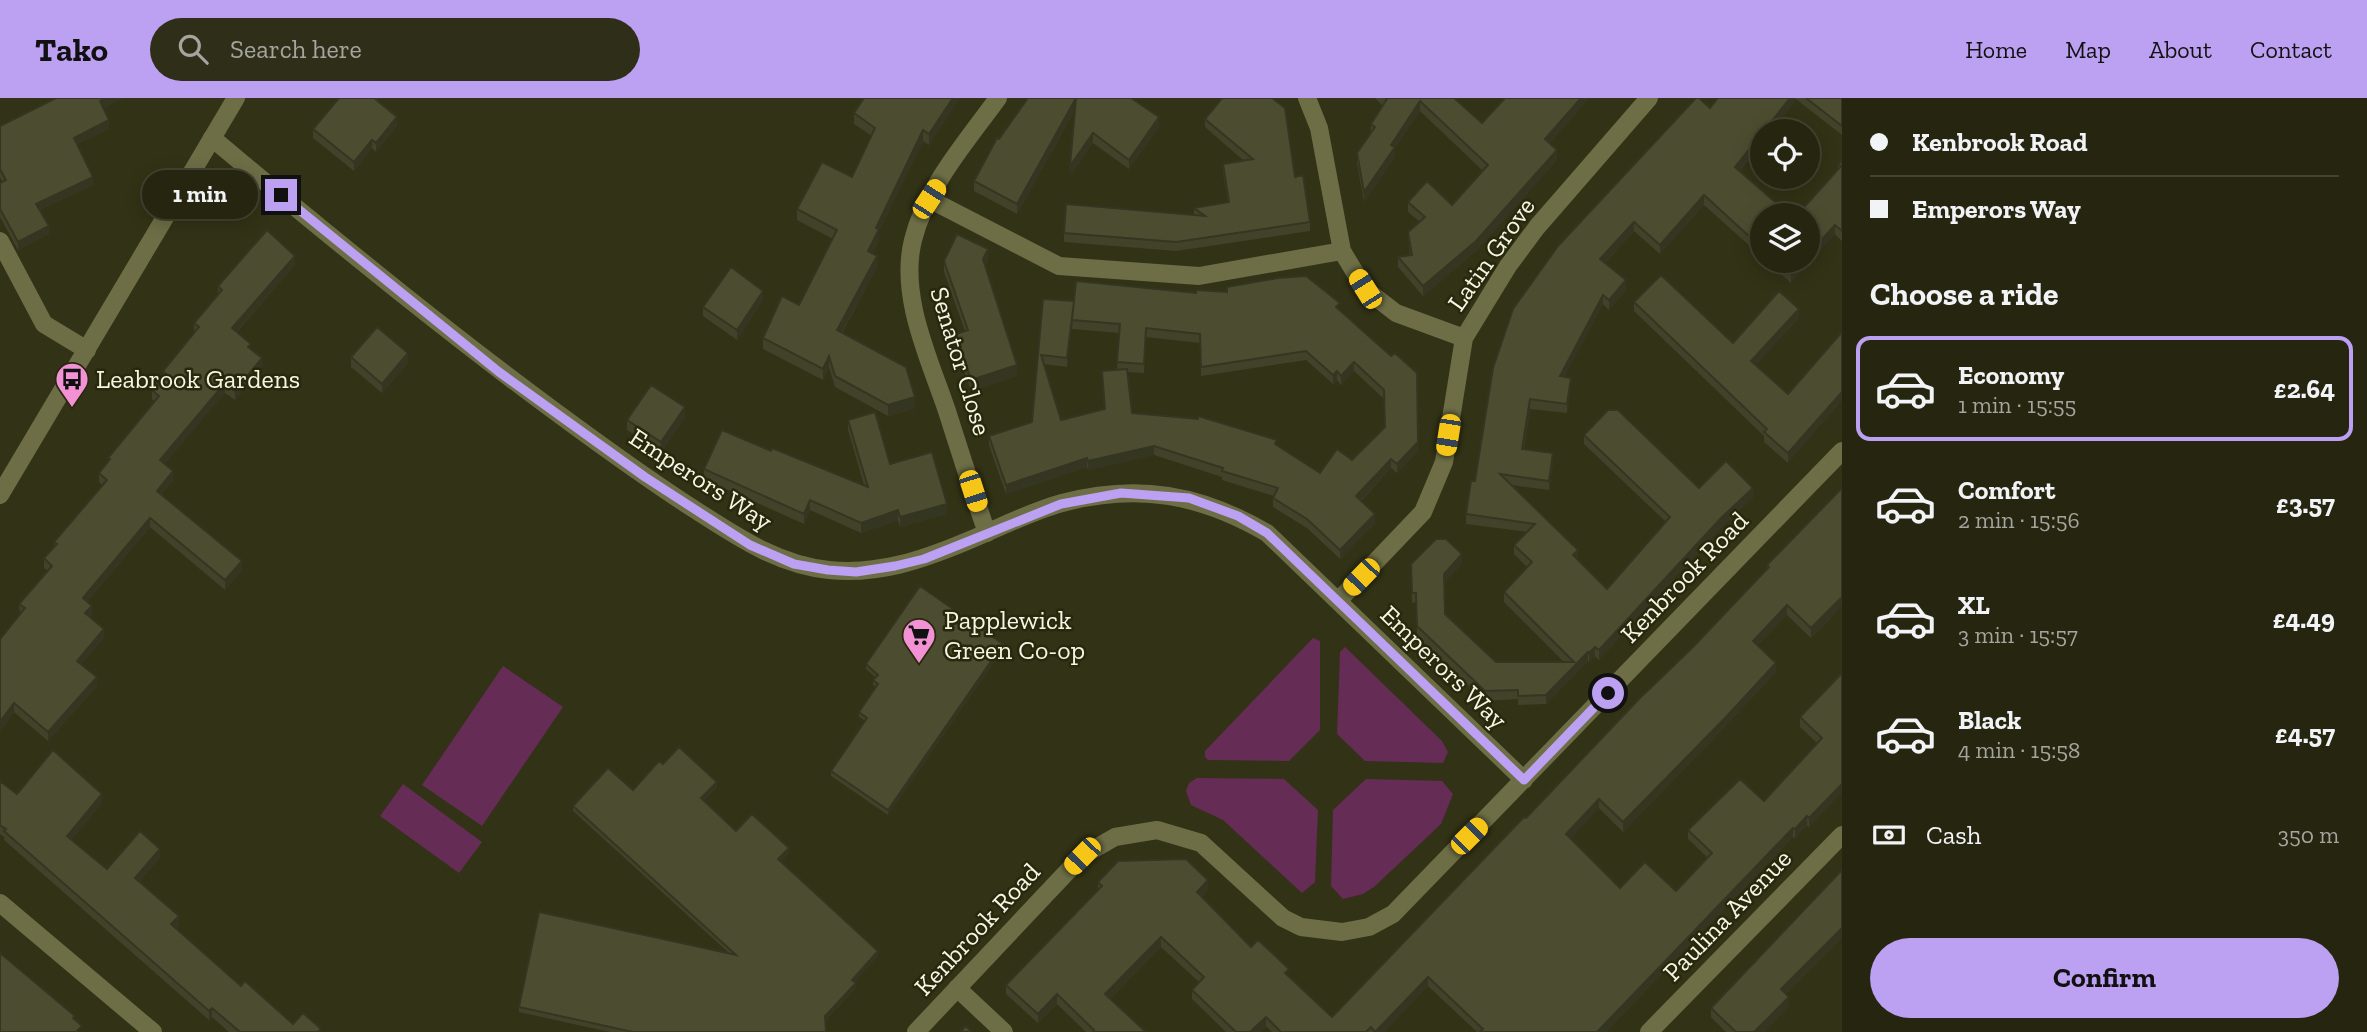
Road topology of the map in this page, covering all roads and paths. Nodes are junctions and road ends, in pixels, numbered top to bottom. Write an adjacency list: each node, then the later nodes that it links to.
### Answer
1 (236, 98): 5 (street)
2 (998, 98): 6 (street, Senator Close)
3 (1307, 98): 8 (street)
4 (1649, 98): 9 (street, Latin Grove)
5 (212, 138): 10 (street); 13 (street, Emperors Way)
6 (929, 199): 8 (street); 13 (street, Senator Close)
7 (0, 241): 10 (street)
8 (1342, 251): 9 (street)
9 (1464, 338): 14 (street, Latin Grove)
10 (87, 350): 12 (street)
11 (1842, 451): 15 (street, Kenbrook Road)
12 (0, 495)
13 (987, 533): 14 (street, Emperors Way)
14 (1338, 601): 15 (street, Emperors Way)
15 (1524, 780): 18 (street, Kenbrook Road)
16 (1842, 835): 22 (street, Paulina Avenue)
17 (0, 902): 19 (street)
18 (957, 988): 20 (street, Kenbrook Road); 21 (street)
19 (153, 1032)
20 (916, 1032)
21 (1004, 1032)
22 (1649, 1032)

